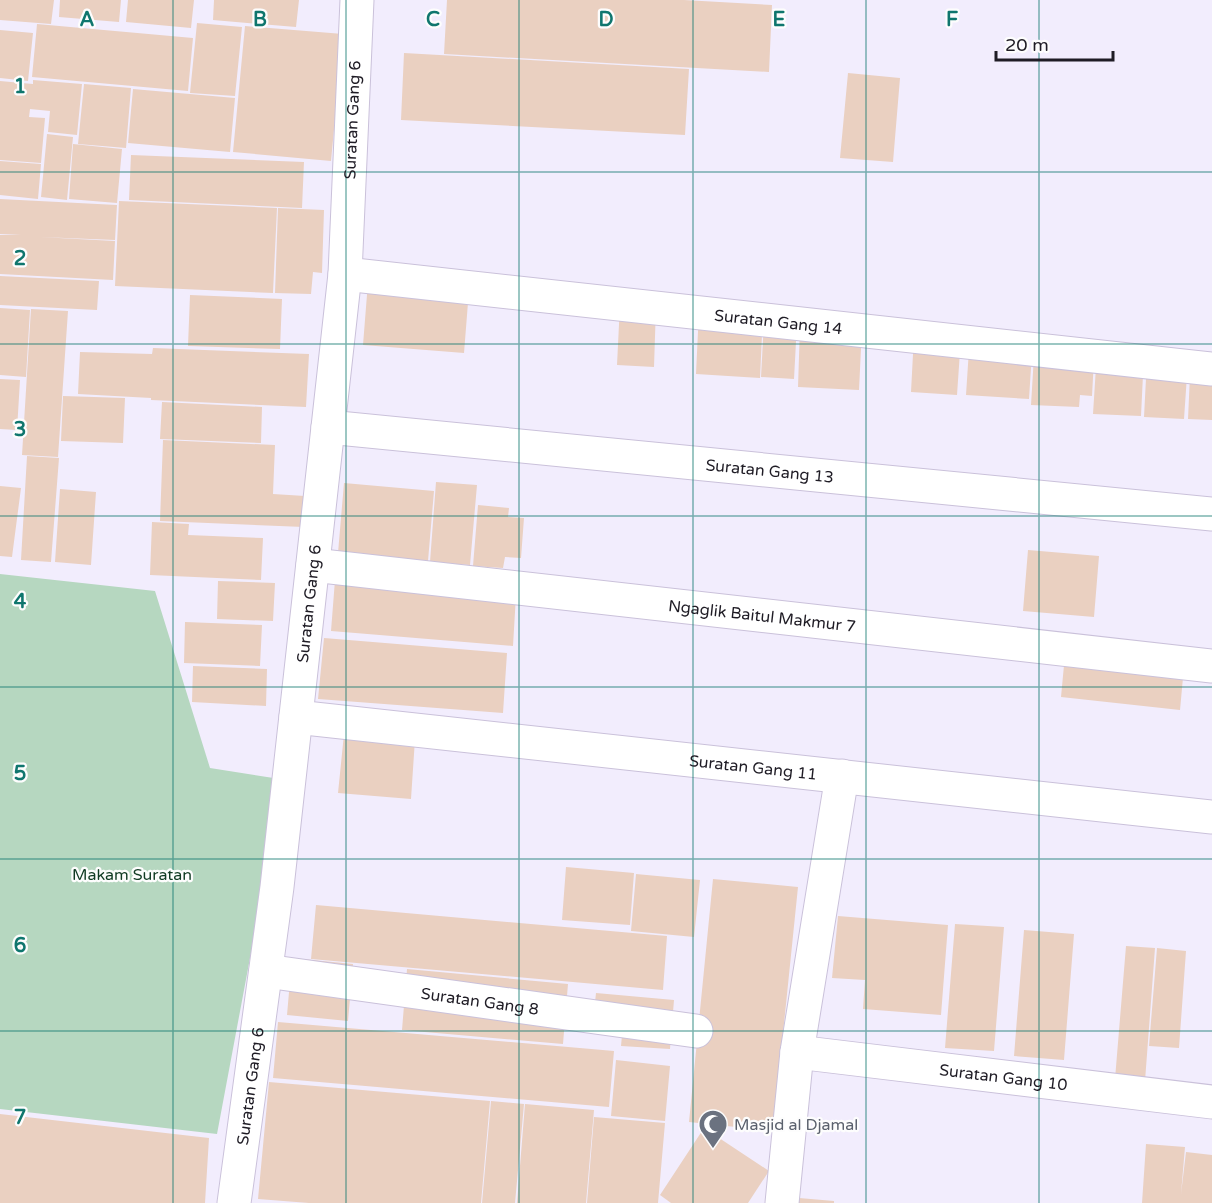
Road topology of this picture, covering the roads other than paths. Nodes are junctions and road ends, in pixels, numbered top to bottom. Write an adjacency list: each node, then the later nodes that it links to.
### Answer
1 (357, 0): 2 (street, Suratan Gang 6)
2 (345, 274): 3 (street, Suratan Gang 14); 4 (street, Suratan Gang 6)
3 (1212, 369)
4 (328, 427): 5 (street, Suratan Gang 13); 6 (street, Suratan Gang 6)
5 (1212, 514)
6 (313, 565): 7 (street, Ngaglik Baitul Makmur 7); 8 (street, Suratan Gang 6)
7 (1212, 666)
8 (296, 717): 9 (street, Suratan Gang 11); 11 (street, Suratan Gang 6)
9 (842, 776): 10 (street, Suratan Gang 11); 13 (street)
10 (1212, 817)
11 (266, 971): 12 (street, Suratan Gang 8); 15 (street, Suratan Gang 6)
12 (696, 1031)
13 (797, 1052): 14 (street, Suratan Gang 10); 16 (street)
14 (1212, 1102)
15 (242, 1202)
16 (782, 1203)

